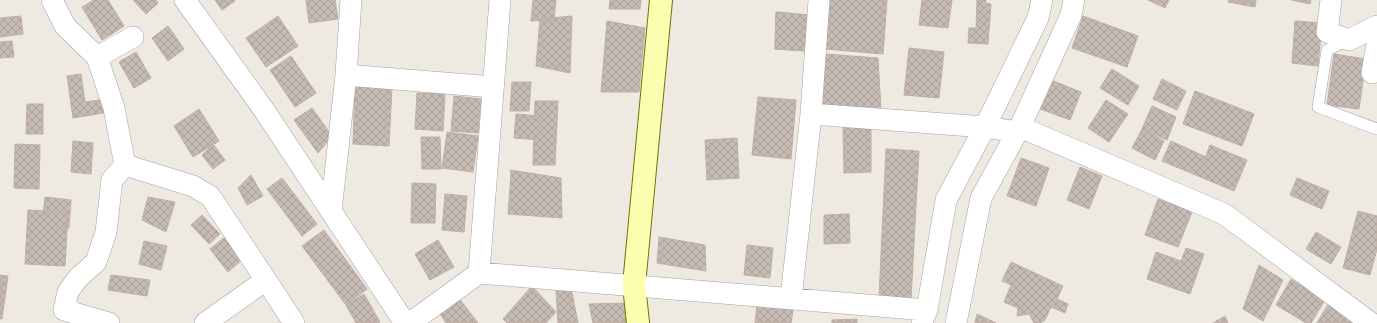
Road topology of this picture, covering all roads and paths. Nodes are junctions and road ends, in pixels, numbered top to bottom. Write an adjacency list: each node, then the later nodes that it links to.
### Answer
1 (52, 0): 14 (street)
2 (185, 0): 23 (street)
3 (351, 0): 16 (street)
4 (500, 0): 17 (street)
5 (661, 0): 26 (street)
6 (819, 0): 18 (street)
7 (1042, 0): 19 (street)
8 (1074, 0): 21 (street)
9 (1331, 0): 12 (street)
10 (1377, 26): 12 (street)
11 (133, 37): 14 (street)
12 (1349, 40): 20 (lane)
13 (1377, 44): 15 (street)
14 (97, 58): 22 (street)
15 (1372, 73)
16 (346, 75): 17 (street); 23 (street)
17 (493, 87): 24 (street)
18 (811, 114): 19 (street); 27 (street)
19 (985, 127): 21 (street); 28 (street)
20 (1377, 128)
21 (1019, 129): 35 (street); 36 (street)
22 (125, 165): 25 (street); 29 (street)
23 (331, 212): 32 (street)
24 (479, 273): 26 (street); 33 (street)
25 (266, 280): 30 (street); 31 (street)
26 (634, 285): 27 (street); 34 (street)
27 (791, 298): 28 (street)
28 (924, 316)
29 (109, 323)
30 (205, 323)
31 (294, 323)
32 (405, 323)
33 (410, 323)
34 (638, 323)
35 (956, 323)
36 (1371, 323)

